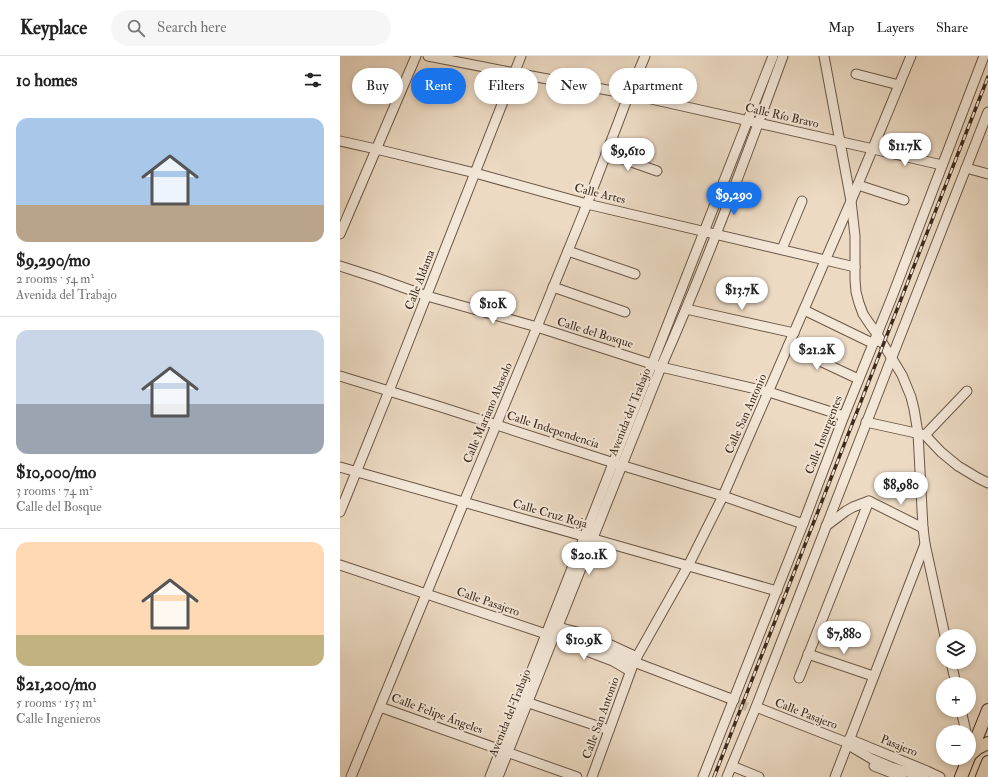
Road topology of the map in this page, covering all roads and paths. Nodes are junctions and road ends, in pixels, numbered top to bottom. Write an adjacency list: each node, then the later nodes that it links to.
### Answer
1 (416, 56): 25 (street)
2 (428, 56): 10 (street, Calle Río Bravo)
3 (521, 56): 11 (street, Calle Aldama)
4 (645, 56): 12 (street, Calle Mariano Abasolo)
5 (773, 56): 21 (street, Avenida del Trabajo)
6 (783, 56): 22 (street, Avenida del Trabajo)
7 (824, 56): 24 (street)
8 (911, 56): 15 (street, Calle San Antonio)
9 (984, 56): 28 (street, Calle Insurgentes)
10 (489, 68)
11 (517, 68)
12 (640, 68)
13 (856, 74): 15 (street)
14 (538, 77): 16 (street, Calle Río Bravo)
15 (899, 85): 26 (street, Calle San Antonio)
16 (609, 90)
17 (503, 104): 31 (street, Calle Aldama)
18 (625, 104): 27 (street, Calle Mariano Abasolo)
19 (673, 104): 21 (street, Calle Río Bravo)
20 (988, 112): 29 (street)
21 (748, 121): 22 (street, Calle Río Bravo); 38 (street, Avenida del Trabajo)
22 (758, 123): 24 (street, Calle Río Bravo); 40 (street, Avenida del Trabajo)
23 (340, 141): 25 (street, Calle Artes)
24 (840, 142): 26 (street, Calle Río Bravo); 36 (street)
25 (376, 149): 31 (street, Calle Artes); 39 (street)
26 (873, 149): 28 (street, Calle Río Bravo); 33 (street, Calle San Antonio)
27 (606, 153): 30 (street); 37 (street, Calle Mariano Abasolo)
28 (942, 165): 54 (street, Calle Insurgentes)
29 (966, 168): 32 (street); 56 (street)
30 (657, 171)
31 (475, 173): 37 (street, Calle Artes); 48 (street, Calle Aldama)
32 (988, 174)
33 (858, 185): 34 (street); 36 (street, Calle San Antonio)
34 (904, 200)
35 (802, 201): 41 (street)
36 (851, 201): 43 (street, Calle San Antonio); 45 (street)
37 (587, 204): 38 (street, Calle Artes); 42 (street, Calle Mariano Abasolo)
38 (705, 231): 40 (street, Calle Artes); 57 (street, Avenida del Trabajo)
39 (340, 234)
40 (716, 234): 41 (street, Calle Artes); 49 (street, Avenida del Trabajo)
41 (782, 250): 43 (street, Calle Artes)
42 (568, 251): 46 (street); 47 (street, Calle Mariano Abasolo)
43 (826, 260): 45 (street, Calle Artes); 50 (street, Calle San Antonio)
44 (340, 266): 48 (street, Calle del Bosque)
45 (855, 267): 54 (street)
46 (635, 274)
47 (553, 287): 51 (street); 52 (street, Calle Mariano Abasolo)
48 (427, 296): 52 (street, Calle del Bosque); 60 (street, Calle Aldama)
49 (686, 309): 53 (street); 57 (street, Avenida del Trabajo)
50 (804, 310): 53 (street, Calle San Antonio); 54 (street)
51 (624, 312)
52 (537, 327): 57 (street, Calle del Bosque); 65 (street, Calle Mariano Abasolo)
53 (794, 333): 55 (street, Calle San Antonio)
54 (876, 339): 56 (street); 63 (street, Calle Insurgentes)
55 (788, 346): 59 (street); 61 (street, Calle San Antonio)
56 (892, 357): 64 (street); 66 (street)
57 (657, 365): 61 (street, Calle del Bosque); 67 (street, Avenida del Trabajo)
58 (340, 376): 60 (street, Calle Independencia)
59 (854, 376)
60 (389, 391): 65 (street, Calle Independencia); 69 (street, Calle Aldama)
61 (769, 392): 63 (street, Calle del Bosque); 71 (street, Calle San Antonio)
62 (967, 392): 66 (street)
63 (844, 416): 77 (street, Calle Insurgentes)
64 (866, 422): 66 (street); 74 (street)
65 (496, 425): 67 (street, Calle Independencia); 73 (street, Calle Mariano Abasolo)
66 (921, 434): 70 (street); 79 (street)
67 (618, 464): 71 (street, Calle Independencia); 80 (street, Avenida del Trabajo)
68 (340, 467): 69 (street, Calle Cruz Roja)
69 (357, 471): 73 (street, Calle Cruz Roja); 76 (street, Calle Aldama)
70 (988, 483)
71 (723, 496): 77 (street, Calle Independencia); 83 (street, Calle San Antonio)
72 (869, 501): 75 (street); 79 (street); 88 (street)
73 (464, 502): 80 (street, Calle Cruz Roja); 85 (street, Calle Mariano Abasolo)
74 (834, 504): 75 (street); 78 (street)
75 (846, 511): 78 (street)
76 (340, 512)
77 (804, 524): 84 (street, Calle Insurgentes)
78 (826, 526): 96 (street)
79 (923, 528): 81 (street)
80 (589, 537): 83 (street, Calle Cruz Roja); 87 (street, Avenida del Trabajo)
81 (925, 544): 86 (street); 91 (street)
82 (340, 564): 85 (street, Calle Pasajero)
83 (688, 566): 84 (street, Calle Cruz Roja); 89 (street, Calle San Antonio)
84 (777, 591): 93 (street, Calle Insurgentes)
85 (426, 594): 87 (street, Calle Pasajero); 95 (street, Calle Mariano Abasolo)
86 (943, 629)
87 (551, 633): 89 (street, Calle Pasajero); 90 (street); 94 (street, Avenida del Trabajo)
88 (808, 654): 91 (street); 92 (street)
89 (633, 660): 90 (street, Calle San Antonio); 93 (street, Calle Pasajero)
90 (630, 671): 98 (street, Calle San Antonio)
91 (873, 676): 101 (street)
92 (799, 678)
93 (734, 700): 112 (street, Calle Insurgentes)
94 (524, 701): 98 (street); 103 (street, Avenida del Trabajo)
95 (380, 706): 103 (street, Calle Felipe Ángeles); 107 (street, Calle Mariano Abasolo)
96 (756, 707): 101 (street, Calle Pasajero); 106 (street)
97 (988, 710): 99 (main road)
98 (609, 730): 111 (street, Calle San Antonio)
99 (976, 737)
100 (988, 743): 102 (main road)
101 (848, 744): 115 (street); 116 (street); 117 (street, Calle Pasajero); 118 (street, Pasajero)
102 (976, 748)
103 (504, 751): 108 (street, Avenida del Trabajo); 109 (street, Avenida del Trabajo); 110 (street, Calle Felipe Ángeles)
104 (988, 762): 120 (main road)
105 (966, 765): 119 (main road)
106 (732, 766): 113 (street); 114 (street)
107 (351, 777)
108 (490, 777)
109 (498, 777)
110 (577, 777)
111 (592, 777)
112 (704, 777)
113 (727, 777)
114 (759, 777)
115 (835, 777)
116 (902, 777)
117 (924, 777)
118 (940, 777)
119 (962, 777)
120 (982, 777)

